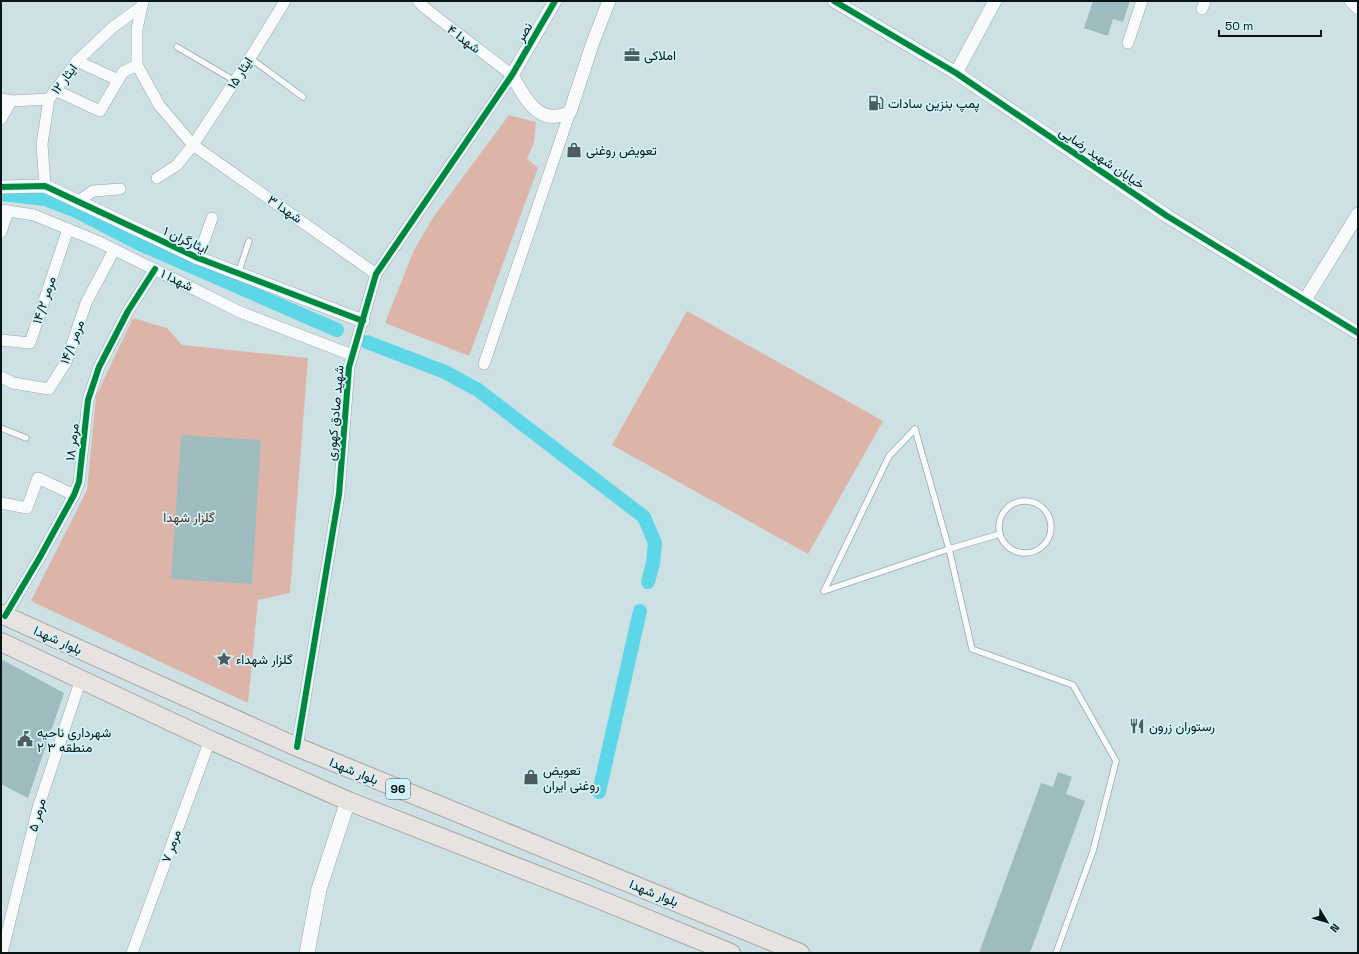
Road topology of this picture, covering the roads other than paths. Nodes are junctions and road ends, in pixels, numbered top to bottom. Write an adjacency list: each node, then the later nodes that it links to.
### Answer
1 (285, 1): 13 (street, ایثار ۱۵)
2 (418, 1): 17 (street, شهدا ۴)
3 (555, 1): 17 (street, نصر)
4 (609, 1): 23 (street)
5 (834, 1): 16 (street, خیابان شهید رضایی)
6 (995, 1): 16 (street)
7 (1142, 1): 11 (street)
8 (1350, 1): 10 (street)
9 (142, 3): 14 (street, ایثار ۱۲); 15 (street)
10 (1358, 9)
11 (1128, 43)
12 (177, 46): 19 (lane)
13 (250, 58): 19 (street, ایثار ۱۵); 21 (lane)
14 (77, 60): 18 (street); 20 (street, ایثار ۱۲)
15 (138, 65): 18 (street); 25 (street, شهدا ۳)
16 (956, 73): 42 (street, خیابان شهید رضایی)
17 (512, 74): 23 (street); 41 (street, شهید صادق کهوری)
18 (118, 80): 20 (street)
19 (235, 81): 25 (street, ایثار ۱۵)
20 (52, 94): 22 (street); 27 (street, ایثار ۱۲)
21 (304, 97)
22 (6, 100): 24 (street)
23 (570, 112): 47 (street)
24 (1, 119)
25 (193, 145): 26 (street, ایثار ۱۵); 41 (street, شهدا ۳)
26 (157, 178)
27 (45, 186): 28 (street, ایثارگران ۱); 30 (street, ایثارگران ۱)
28 (1, 187)
29 (120, 189): 30 (street)
30 (79, 201): 38 (street, ایثارگران ۱)
31 (5, 210): 34 (street, شهدا ۱); 35 (street)
32 (1358, 214): 42 (street)
33 (212, 218): 38 (street)
34 (68, 229): 37 (street, شهدا ۱); 45 (street, مرمر ۱۴/۲)
35 (1, 232)
36 (249, 241): 40 (lane)
37 (114, 250): 39 (street, شهدا ۱); 48 (street, مرمر ۱۴/۱)
38 (198, 258): 40 (street, ایثارگران ۱)
39 (155, 270): 46 (street, شهدا ۱); 51 (street, مرمر ۱۸)
40 (238, 274): 43 (street, ایثارگران ۱)
41 (376, 274): 43 (street, شهید صادق کهوری)
42 (1305, 300): 44 (street, خیابان شهید رضایی)
43 (363, 321): 46 (street, شهید صادق کهوری)
44 (1358, 332)
45 (1, 340)
46 (352, 355): 59 (street, شهید صادق کهوری)
47 (484, 364)
48 (1, 377)
49 (1, 428): 50 (lane)
50 (26, 438)
51 (74, 495): 52 (street); 55 (street, مرمر ۱۸)
52 (1, 503)
53 (1000, 534): 53 (lane); 54 (lane)
54 (949, 549): 54 (lane); 66 (lane)
55 (3, 615): 59 (highway, بلوار شهدا / 96)
56 (1, 642): 57 (highway, بلوار شهدا / 96)
57 (81, 679): 58 (highway, بلوار شهدا / 96); 61 (street, مرمر ۵)
58 (210, 740): 60 (highway, بلوار شهدا / 96); 62 (street, مرمر ۷)
59 (297, 747): 65 (highway, بلوار شهدا / 96)
60 (348, 801): 63 (main road); 64 (highway, بلوار شهدا / 96)
61 (2, 953)
62 (132, 953)
63 (307, 953)
64 (731, 953)
65 (800, 953)
66 (1056, 953)

